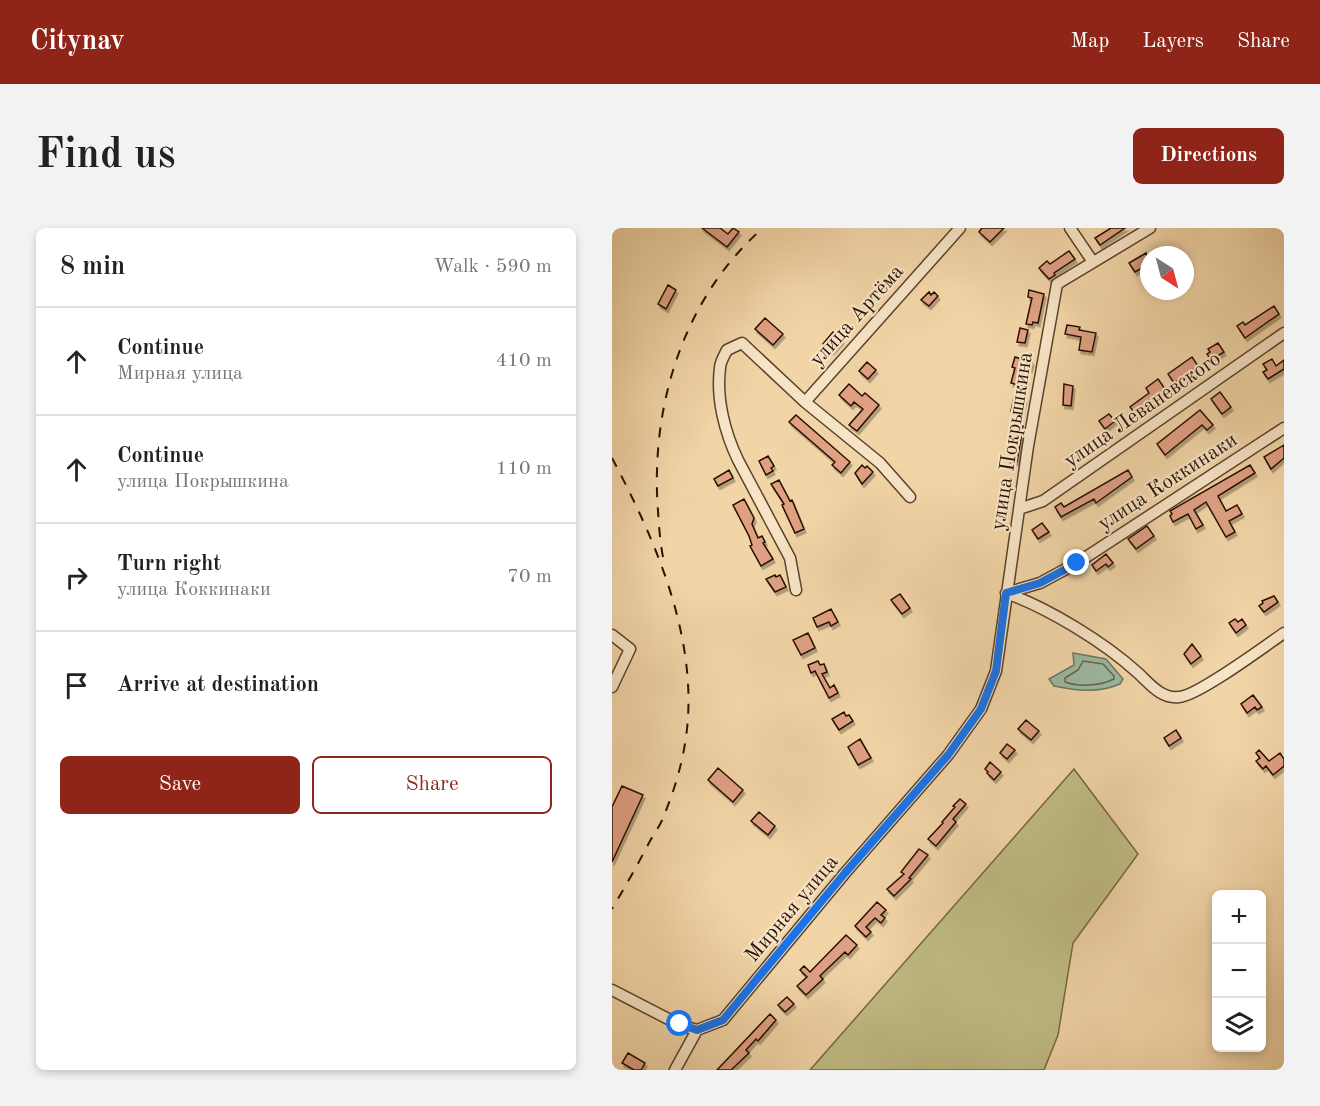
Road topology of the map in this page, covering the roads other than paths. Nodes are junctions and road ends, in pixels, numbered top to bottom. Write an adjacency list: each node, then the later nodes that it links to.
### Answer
1 (960, 228): 6 (street, улица Артёма)
2 (1070, 228): 4 (street)
3 (1150, 228): 4 (street, улица Покрышкина)
4 (1093, 262): 9 (street, улица Покрышкина)
5 (1284, 333): 9 (street, улица Леваневского)
6 (805, 402): 8 (street); 10 (street)
7 (1284, 428): 11 (street, улица Коккинаки)
8 (910, 497)
9 (1019, 509): 11 (street, улица Покрышкина)
10 (796, 590)
11 (1006, 593): 12 (street); 15 (street, улица Покрышкина)
12 (1284, 633)
13 (612, 635): 14 (street)
14 (612, 687)
15 (981, 709): 17 (street, Мирная улица)
16 (612, 990): 17 (street)
17 (697, 1030): 18 (street)
18 (675, 1070)

